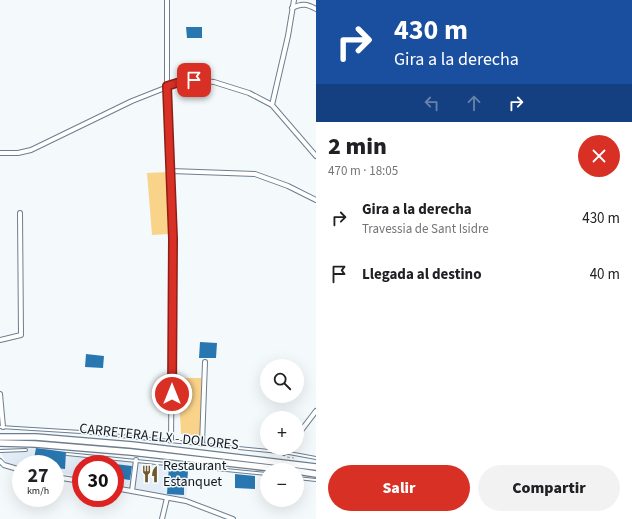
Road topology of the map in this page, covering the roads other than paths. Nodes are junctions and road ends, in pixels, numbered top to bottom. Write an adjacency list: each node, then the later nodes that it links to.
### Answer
1 (167, 0): 5 (street)
2 (294, 0): 3 (street)
3 (292, 8): 4 (street); 6 (street)
4 (316, 9)
5 (167, 86): 6 (street); 7 (street); 9 (street)
6 (272, 105): 8 (street)
7 (0, 153)
8 (316, 156)
9 (171, 171): 10 (street); 19 (street)
10 (316, 200)
11 (20, 212): 12 (street)
12 (0, 340)
13 (205, 362): 21 (street)
14 (0, 394): 16 (street)
15 (316, 411): 17 (street)
16 (1, 427): 19 (lane)
17 (304, 427)
18 (0, 437): 31 (main road, CARRETERA ELX - DOLORES)
19 (171, 441): 21 (lane)
20 (0, 443): 30 (main road, CARRETERA ELX - DOLORES)
21 (202, 444): 23 (lane)
22 (26, 450): 24 (lane)
23 (260, 450)
24 (0, 451)
25 (67, 454): 28 (lane)
26 (297, 455): 27 (lane)
27 (316, 458)
28 (136, 460): 34 (lane); 39 (street)
29 (0, 461): 32 (street)
30 (260, 467)
31 (316, 467)
32 (12, 468)
33 (304, 472): 35 (main road)
34 (260, 473)
35 (316, 474)
36 (304, 479): 37 (lane)
37 (316, 480)
38 (124, 490): 39 (street)
39 (132, 491): 40 (street)
40 (167, 498): 41 (street); 42 (street)
41 (162, 519)
42 (232, 519)

